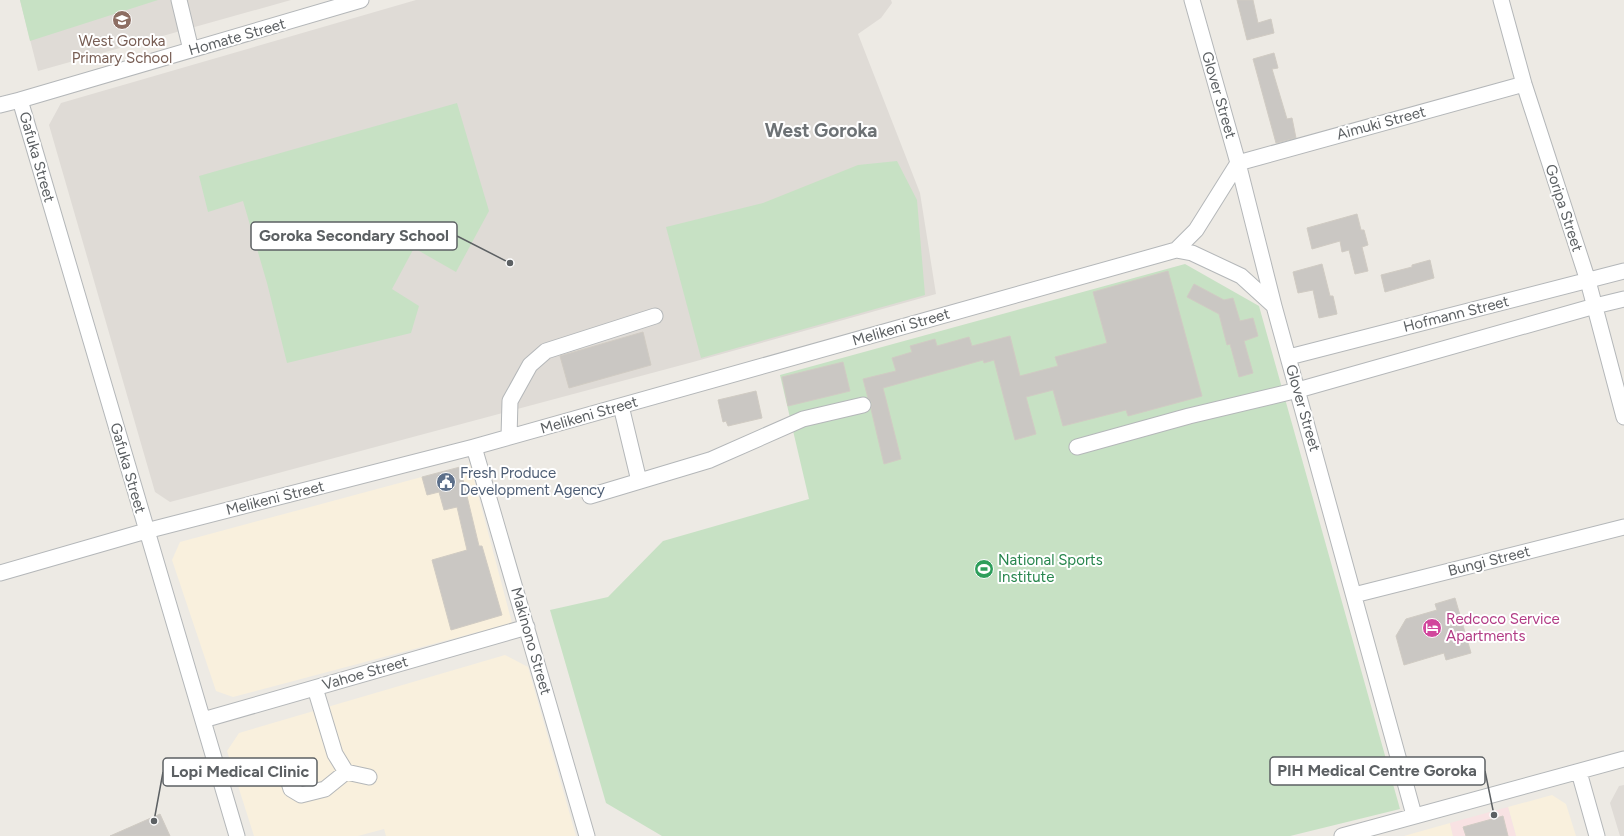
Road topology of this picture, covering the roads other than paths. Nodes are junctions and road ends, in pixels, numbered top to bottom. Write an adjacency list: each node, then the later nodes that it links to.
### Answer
1 (179, 0): 5 (street)
2 (361, 0): 5 (street, Homate Street)
3 (1192, 0): 9 (street, Glover Street)
4 (1501, 0): 6 (street, Goripa Street)
5 (191, 50): 7 (street, Homate Street)
6 (1524, 84): 9 (street, Aimuki Street); 12 (street, Goripa Street)
7 (20, 100): 8 (street, Homate Street); 28 (street, Gafuka Street)
8 (0, 105)
9 (1238, 163): 10 (street, Melikeni Street); 14 (street, Glover Street)
10 (1176, 250): 14 (street, Melikeni Street); 20 (street, Melikeni Street)
11 (1624, 271): 12 (street, Hofmann Street)
12 (1588, 281): 15 (street, Goripa Street); 17 (street, Hofmann Street)
13 (1624, 299): 15 (street, Hofmann Street)
14 (1274, 306): 17 (street, Glover Street)
15 (1595, 306): 18 (street, Hofmann Street); 21 (street, Goripa Street)
16 (655, 316): 22 (street)
17 (1289, 357): 18 (street, Glover Street)
18 (1298, 390): 24 (street, Hofmann Street); 30 (street, Glover Street)
19 (863, 405): 25 (street)
20 (621, 406): 22 (street, Melikeni Street); 25 (street)
21 (1624, 417)
22 (510, 437): 23 (street, Melikeni Street)
23 (474, 447): 28 (street, Melikeni Street); 31 (street, Makinono Street)
24 (1077, 447)
25 (639, 481): 26 (street)
26 (590, 496)
27 (1624, 526): 30 (street, Bungi Street)
28 (146, 531): 29 (street, Melikeni Street); 33 (street, Gafuka Street)
29 (0, 573)
30 (1354, 595): 39 (street, Glover Street)
31 (527, 627): 32 (street, Vahoe Street); 41 (street, Makinono Street)
32 (315, 688): 33 (street, Vahoe Street); 35 (street)
33 (202, 720): 40 (street, Gafuka Street)
34 (1624, 759): 36 (street)
35 (346, 772): 37 (street); 38 (street)
36 (1579, 772): 39 (street); 43 (street)
37 (287, 776)
38 (369, 777)
39 (1414, 816): 42 (street)
40 (237, 836)
41 (587, 836)
42 (1342, 836)
43 (1597, 836)

